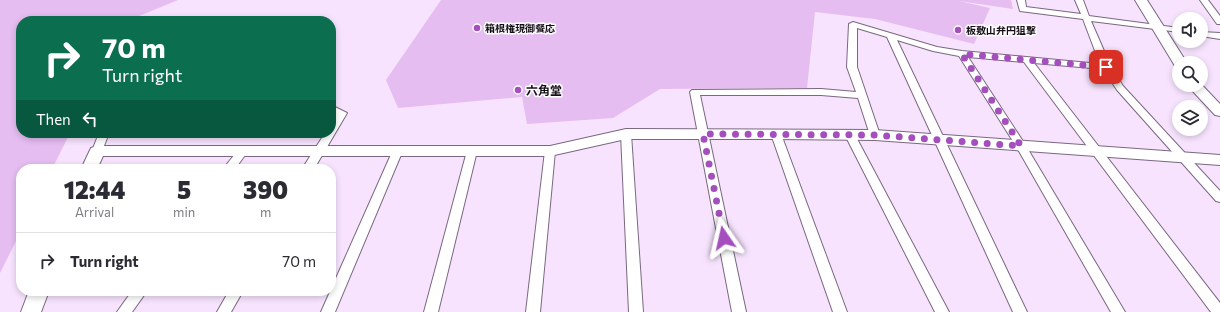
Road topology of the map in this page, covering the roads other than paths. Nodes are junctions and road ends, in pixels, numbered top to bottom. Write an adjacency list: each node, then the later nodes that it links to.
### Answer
1 (1021, 0): 5 (street)
2 (1079, 0): 5 (street)
3 (1141, 0): 7 (street)
4 (1204, 0): 6 (street)
5 (1087, 18): 7 (street); 15 (street)
6 (1220, 22)
7 (1157, 27): 8 (street); 13 (street)
8 (1172, 29)
9 (890, 34): 12 (street); 17 (street); 28 (street)
10 (1208, 35): 11 (street)
11 (1220, 36)
12 (962, 54): 14 (street); 29 (street)
13 (1176, 56)
14 (1028, 61): 15 (street); 36 (street)
15 (1106, 67): 37 (street)
16 (1201, 92): 19 (street)
17 (861, 95): 22 (street); 25 (street)
18 (336, 110): 20 (street)
19 (1220, 112)
20 (336, 122)
21 (626, 134): 22 (street); 35 (street); 54 (street)
22 (703, 134): 23 (street); 55 (street)
23 (776, 134): 24 (street); 56 (street)
24 (850, 135): 25 (street); 57 (street)
25 (875, 135): 28 (street)
26 (102, 138): 33 (street)
27 (326, 138): 30 (street)
28 (939, 139): 29 (street); 58 (street)
29 (1021, 146): 36 (street); 59 (street)
30 (319, 150): 31 (street); 34 (street); 41 (street)
31 (398, 150): 32 (street); 43 (street)
32 (472, 150): 35 (street); 52 (street)
33 (97, 151): 34 (street); 39 (street)
34 (243, 151): 40 (street)
35 (550, 151): 53 (street)
36 (1098, 151): 37 (street); 60 (street)
37 (1182, 157): 38 (street); 42 (street)
38 (1220, 160)
39 (91, 164)
40 (233, 164)
41 (311, 164)
42 (1220, 198)
43 (336, 293)
44 (37, 296): 48 (street)
45 (136, 296): 49 (street)
46 (233, 296): 50 (street)
47 (335, 296): 51 (street)
48 (31, 312)
49 (124, 312)
50 (224, 312)
51 (328, 312)
52 (431, 312)
53 (533, 312)
54 (636, 312)
55 (739, 312)
56 (840, 312)
57 (942, 312)
58 (1020, 312)
59 (1118, 312)
60 (1219, 312)

